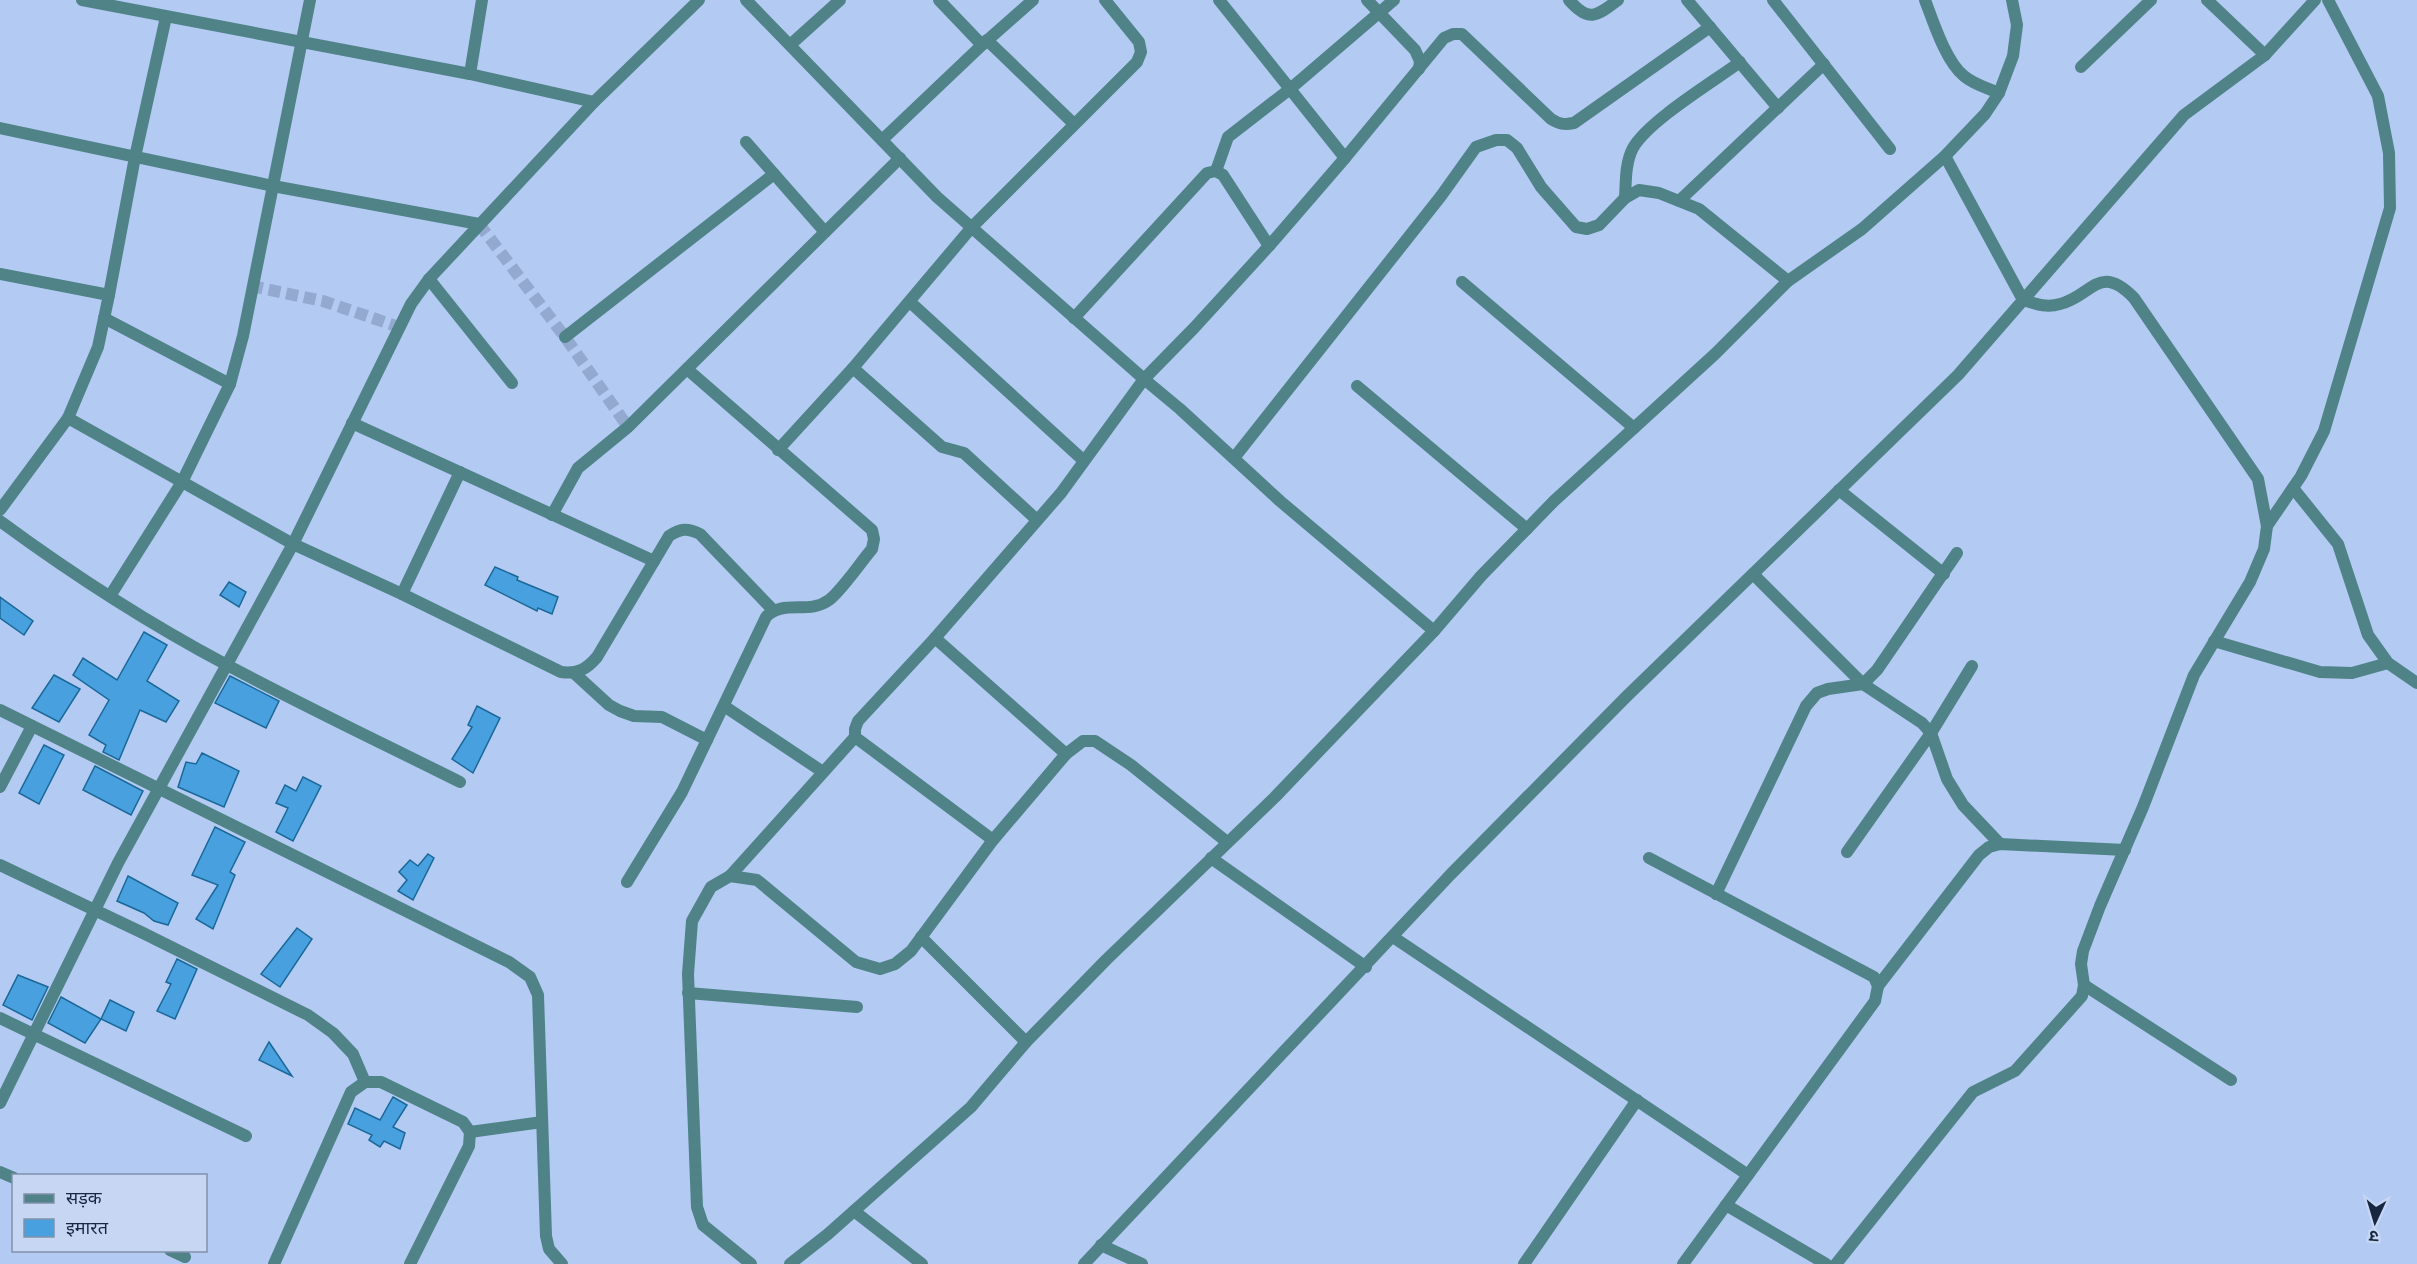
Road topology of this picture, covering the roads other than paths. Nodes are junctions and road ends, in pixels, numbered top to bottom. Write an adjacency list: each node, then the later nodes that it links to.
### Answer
1 (82, 0): 24 (street)
2 (310, 0): 26 (street)
3 (482, 0): 34 (street)
4 (699, 0): 37 (street)
5 (746, 0): 28 (street)
6 (840, 0): 28 (street)
7 (939, 0): 27 (street)
8 (1033, 0): 27 (street)
9 (1105, 0): 39 (street)
10 (1219, 0): 35 (street)
11 (1367, 0): 23 (street)
12 (1394, 0): 23 (street)
13 (1569, 0): 14 (street)
14 (1618, 0)
15 (1687, 0): 25 (street)
16 (1773, 0): 31 (street)
17 (1925, 0): 36 (street)
18 (2012, 0): 36 (street)
19 (2151, 0): 32 (street)
20 (2207, 0): 29 (street)
21 (2315, 0): 29 (street)
22 (2328, 0): 81 (street)
23 (1379, 13): 33 (street); 35 (street)
24 (166, 17): 26 (street); 45 (street)
25 (1710, 27): 30 (street); 33 (street)
26 (301, 43): 34 (street); 50 (street)
27 (984, 43): 39 (street); 41 (street)
28 (790, 45): 41 (street)
29 (2265, 55): 62 (street)
30 (1740, 62): 38 (street); 51 (street)
31 (1824, 64): 38 (street); 43 (street)
32 (2081, 67)
33 (1419, 69): 47 (street)
34 (470, 74): 37 (street)
35 (1290, 89): 47 (street); 48 (street)
36 (1999, 93): 44 (street)
37 (594, 102): 53 (street)
38 (1778, 108): 52 (street)
39 (1074, 124): 54 (street)
40 (0, 128): 45 (street)
41 (882, 140): 46 (street)
42 (746, 142): 49 (street)
43 (1890, 149)
44 (1945, 156): 59 (street); 62 (street)
45 (135, 157): 50 (street); 61 (street)
46 (900, 158): 54 (street); 55 (street)
47 (1346, 158): 56 (street)
48 (1216, 171): 56 (street); 65 (street)
49 (774, 174): 55 (street); 66 (street)
50 (273, 186): 53 (street); 71 (street)
51 (1625, 198): 52 (street); 77 (street)
52 (1678, 201): 59 (street)
53 (479, 224): 58 (street)
54 (972, 227): 63 (street); 65 (street)
55 (825, 232): 68 (street)
56 (1269, 246): 69 (street)
57 (0, 274): 61 (street)
58 (429, 279): 70 (street); 74 (street)
59 (1788, 281): 75 (street)
60 (1462, 282): 75 (street)
61 (109, 295): 64 (street)
62 (2023, 300): 82 (street); 87 (street)
63 (910, 302): 67 (street); 78 (street)
64 (104, 318): 71 (street); 73 (street)
65 (1074, 318): 69 (street)
66 (565, 337)
67 (853, 368): 76 (street); 85 (street)
68 (687, 369): 76 (street); 84 (street)
69 (1144, 380): 77 (street); 78 (street)
70 (512, 382)
71 (230, 384): 80 (street)
72 (1357, 386): 88 (street)
73 (68, 418): 80 (street); 83 (street)
74 (352, 423): 79 (street); 89 (street)
75 (1634, 428): 88 (street)
76 (778, 450): 96 (street)
77 (1234, 458): 97 (street)
78 (1083, 460): 85 (street)
79 (460, 472): 84 (street); 94 (street)
80 (182, 482): 89 (street); 95 (street)
81 (2293, 488): 87 (street); 100 (street)
82 (1839, 490): 92 (street); 93 (street)
83 (0, 510)
84 (552, 515): 91 (street)
85 (1037, 520): 98 (street)
86 (0, 521): 95 (street)
87 (2267, 526): 99 (street)
88 (1527, 529): 97 (street)
89 (293, 544): 94 (street); 101 (street)
90 (1957, 553): 93 (street)
91 (654, 561): 96 (street); 103 (street)
92 (1753, 574): 105 (street); 130 (street)
93 (1944, 574): 105 (street)
94 (402, 594): 103 (street)
95 (110, 596): 101 (street)
96 (772, 610): 106 (street)
97 (1434, 631): 118 (street)
98 (935, 638): 110 (street); 112 (street)
99 (2214, 641): 100 (street); 120 (street)
100 (2388, 663): 104 (street)
101 (226, 665): 114 (street); 116 (street)
102 (1972, 666): 109 (street)
103 (574, 674): 111 (street)
104 (2417, 683)
105 (1863, 684): 109 (street); 127 (street)
106 (724, 706): 111 (street); 113 (street)
107 (0, 710): 108 (street)
108 (32, 726): 115 (street); 116 (street)
109 (1931, 733): 119 (street); 121 (street)
110 (855, 737): 113 (street); 117 (street)
111 (707, 740): 126 (street)
112 (1066, 754): 117 (street); 118 (street)
113 (823, 772): 125 (street)
114 (459, 782)
115 (0, 787)
116 (159, 788): 128 (street); 143 (street)
117 (993, 840): 129 (street)
118 (1227, 842): 122 (street)
119 (2000, 844): 120 (street); 133 (street)
120 (2124, 850): 132 (street)
121 (1847, 852)
122 (1211, 858): 131 (street); 138 (street)
123 (1649, 858): 127 (street)
124 (0, 865): 128 (street)
125 (730, 876): 129 (street); 134 (street)
126 (627, 882)
127 (1716, 894): 133 (street)
128 (95, 910): 137 (street); 140 (street)
129 (921, 937): 138 (street)
130 (1393, 937): 131 (street); 141 (street)
131 (1366, 967): 149 (street)
132 (2084, 985): 139 (street); 163 (street)
133 (1878, 986): 146 (street)
134 (688, 993): 135 (street); 155 (street)
135 (857, 1007)
136 (0, 1018): 137 (street)
137 (33, 1035): 142 (street); 145 (street)
138 (1026, 1042): 148 (street)
139 (2231, 1080)
140 (365, 1082): 144 (street); 152 (street)
141 (1637, 1100): 146 (street); 160 (street)
142 (0, 1103)
143 (542, 1122): 144 (street); 154 (street)
144 (470, 1132): 153 (street)
145 (246, 1136)
146 (1748, 1174): 147 (street)
147 (1726, 1205): 161 (street); 162 (street)
148 (854, 1211): 156 (street); 157 (street)
149 (1101, 1245): 158 (street); 159 (street)
150 (173, 1252): 151 (street)
151 (185, 1257)
152 (274, 1264)
153 (410, 1264)
154 (562, 1264)
155 (751, 1264)
156 (790, 1264)
157 (922, 1264)
158 (1084, 1264)
159 (1142, 1264)
160 (1524, 1264)
161 (1683, 1264)
162 (1826, 1264)
163 (1836, 1264)

